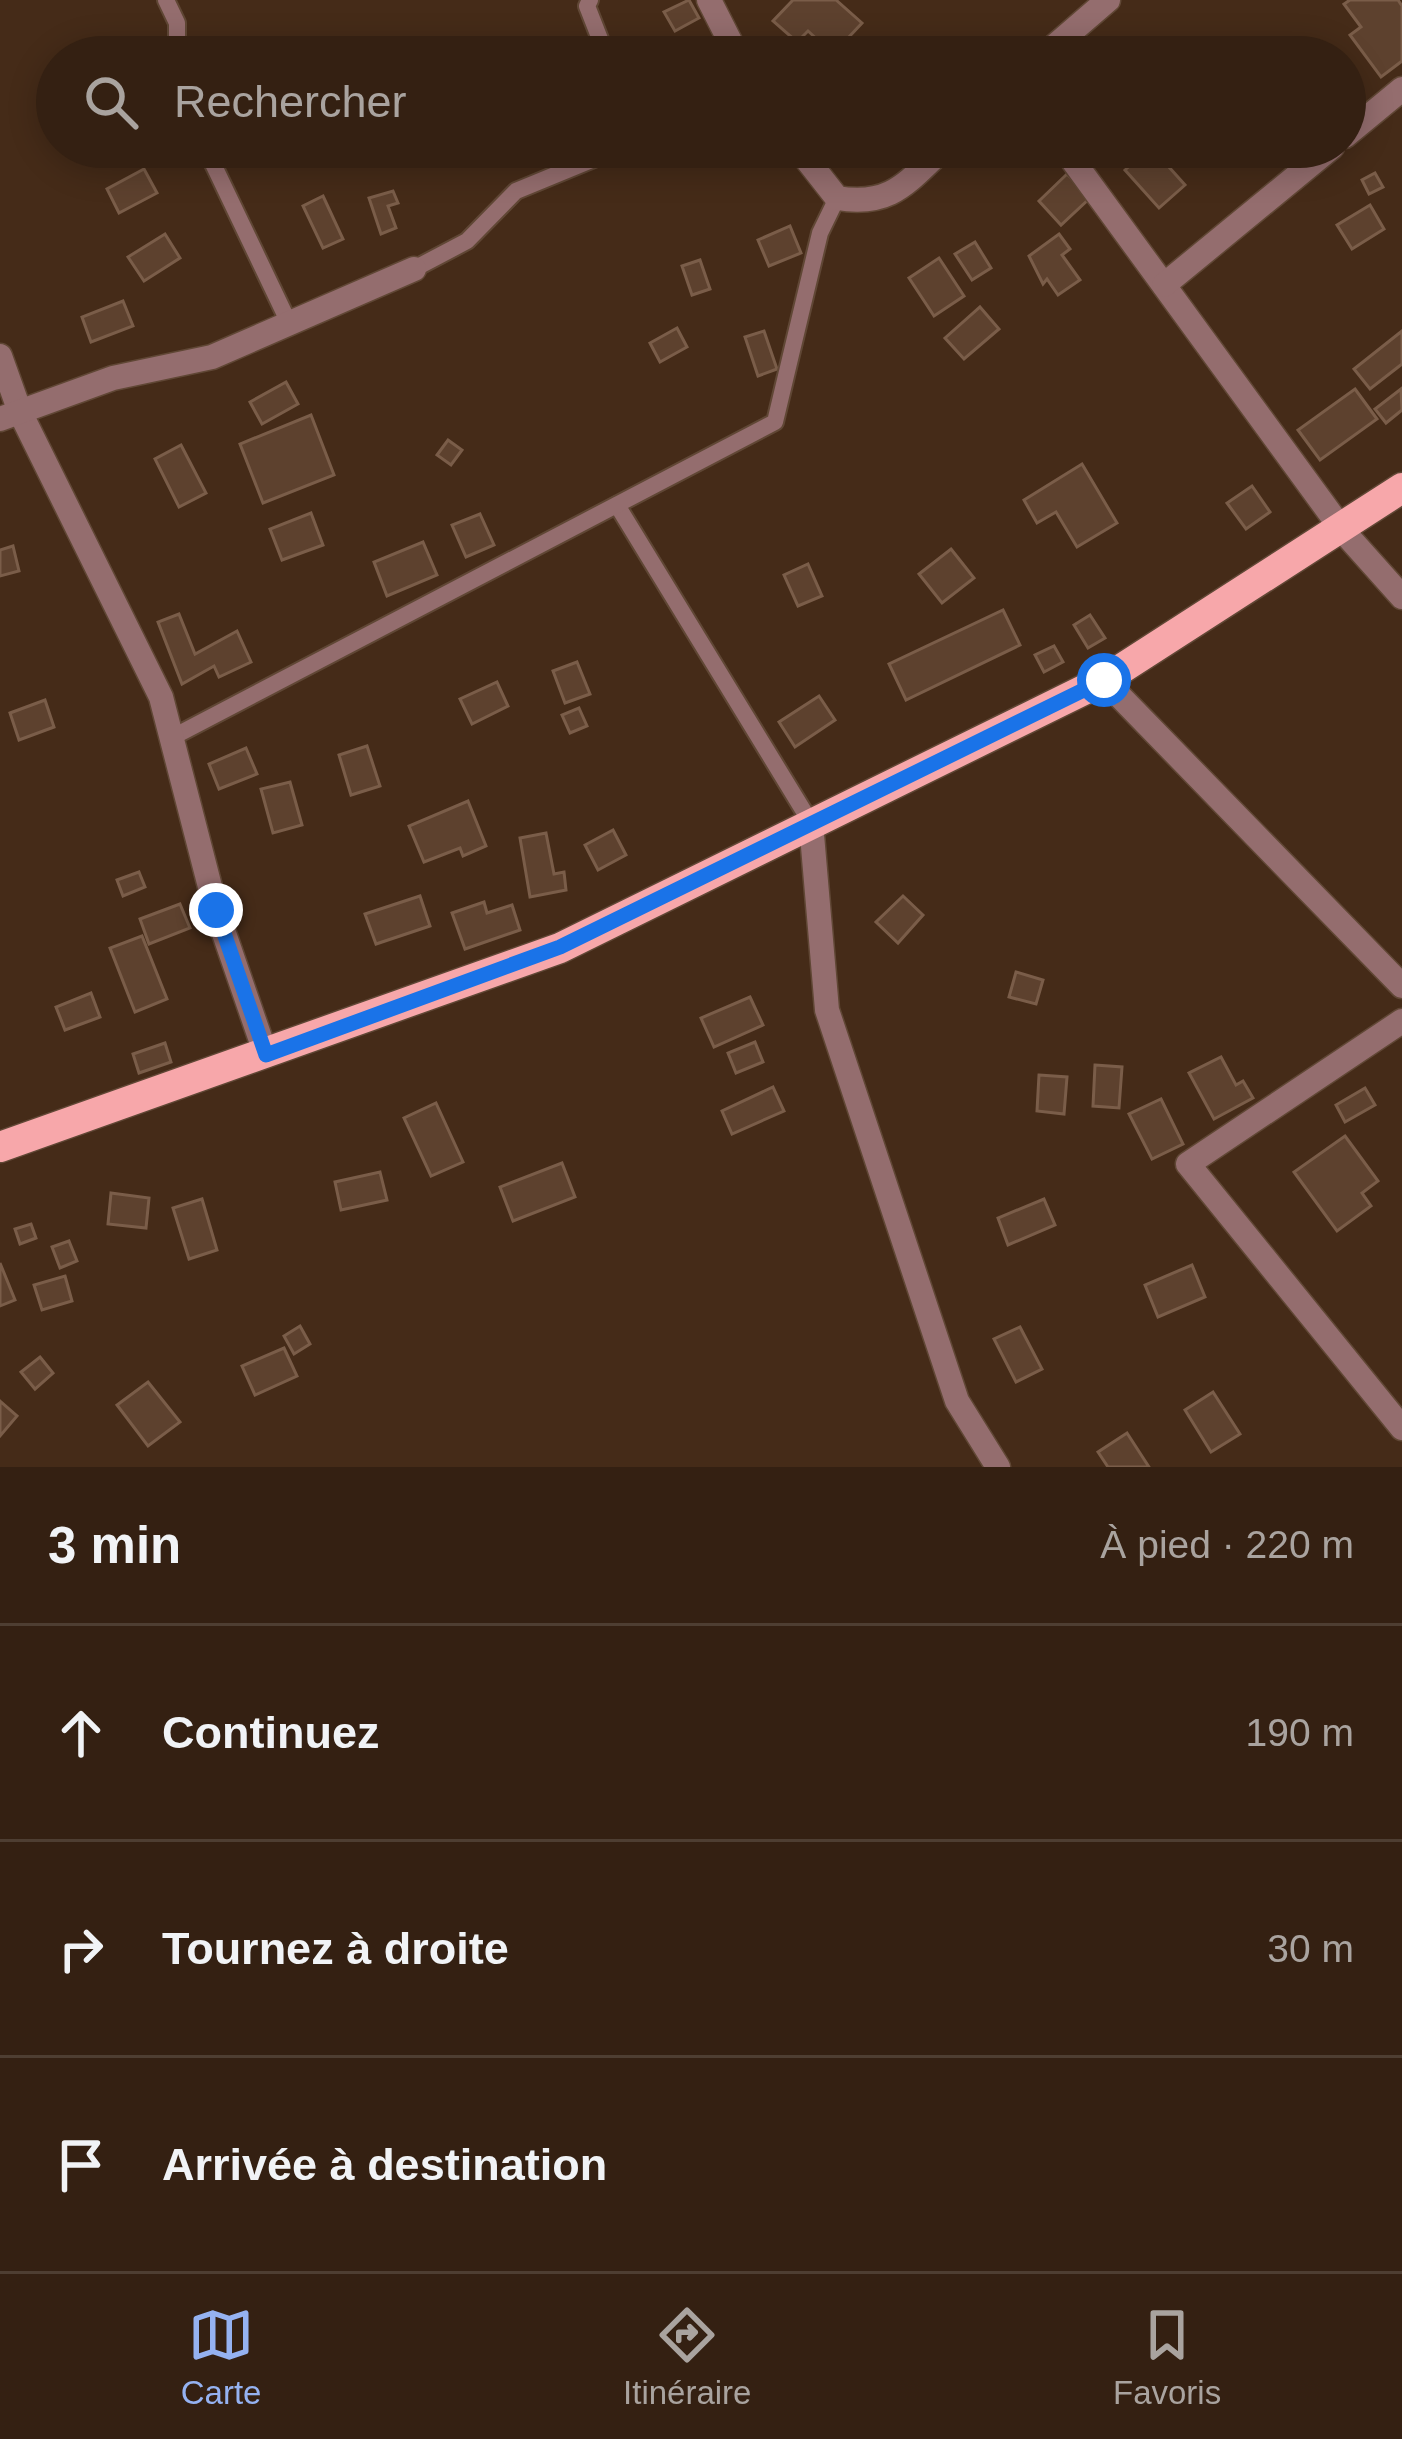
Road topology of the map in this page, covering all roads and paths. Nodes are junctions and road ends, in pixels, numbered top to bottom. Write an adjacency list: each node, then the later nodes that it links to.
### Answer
1 (166, 0): 5 (lane)
2 (590, 0): 6 (lane)
3 (709, 0): 7 (street)
4 (1108, 0): 8 (street)
5 (177, 36)
6 (599, 36)
7 (727, 36)
8 (1066, 36)
9 (1402, 89): 10 (street)
10 (1366, 119)
11 (216, 168): 20 (lane)
12 (572, 168): 18 (lane)
13 (813, 168): 17 (street)
14 (923, 168): 17 (street)
15 (1078, 168): 19 (street)
16 (1306, 168): 19 (street)
17 (837, 198): 24 (lane)
18 (414, 268): 20 (street)
19 (1164, 285): 25 (street)
20 (289, 323): 22 (street)
21 (0, 356): 22 (street)
22 (10, 416): 28 (street)
23 (1402, 488): 25 (main road)
24 (617, 505): 28 (lane); 29 (lane)
25 (1342, 531): 26 (street); 27 (main road)
26 (1402, 597)
27 (1104, 680): 29 (main road); 30 (street)
28 (171, 738): 32 (street)
29 (811, 823): 32 (main road); 35 (street)
30 (1402, 986)
31 (1402, 1021): 34 (street)
32 (266, 1055): 33 (main road)
33 (0, 1147)
34 (1402, 1428)
35 (991, 1463)

